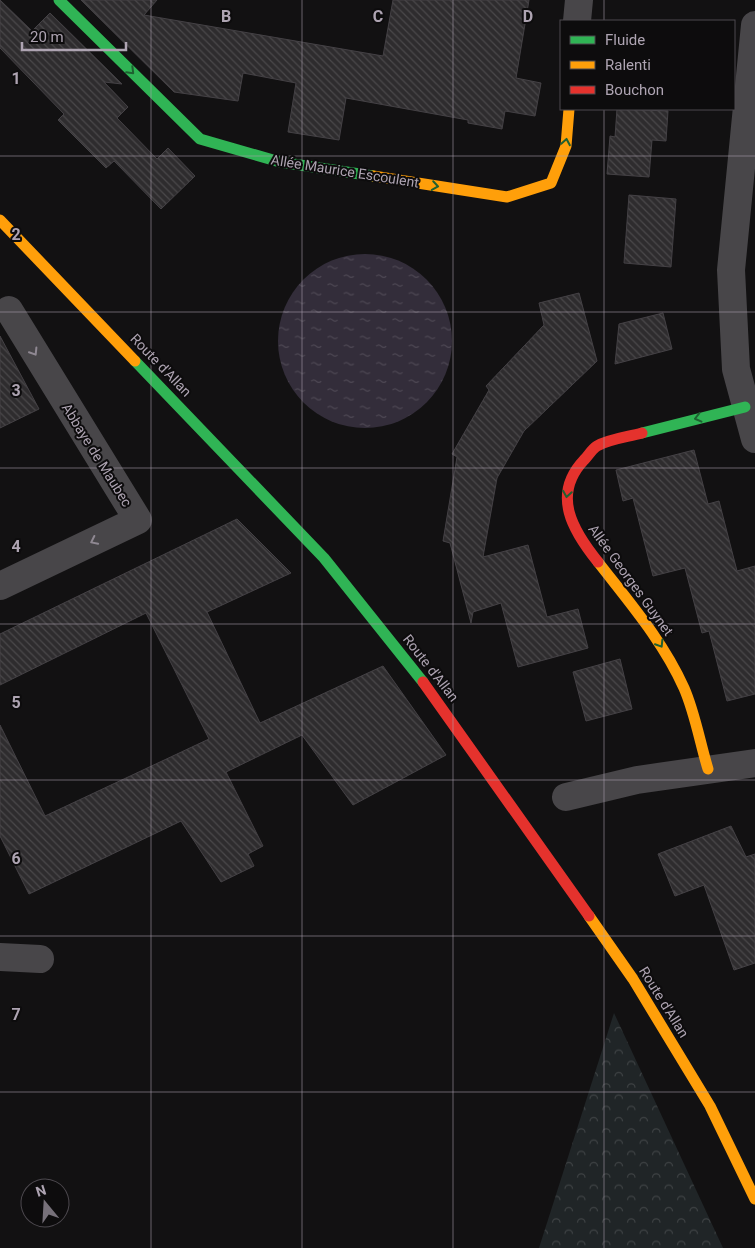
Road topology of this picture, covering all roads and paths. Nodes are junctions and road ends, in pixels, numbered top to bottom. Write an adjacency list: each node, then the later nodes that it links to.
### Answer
1 (59, 0): 5 (street, Allée Maurice Escoulent, one-way to 5)
2 (579, 0): 3 (street)
3 (577, 20)
4 (755, 25): 8 (street)
5 (569, 110)
6 (0, 220): 16 (street, Route d'Allan)
7 (3, 309): 10 (street, Abbaye de Maubec, one-way to 10)
8 (745, 406): 9 (street); 12 (street, Allée Georges Guynet, one-way to 12)
9 (755, 439)
10 (0, 586)
11 (755, 763): 12 (street)
12 (708, 769): 13 (street)
13 (566, 797)
14 (0, 957): 15 (street)
15 (40, 959)
16 (755, 1199)

